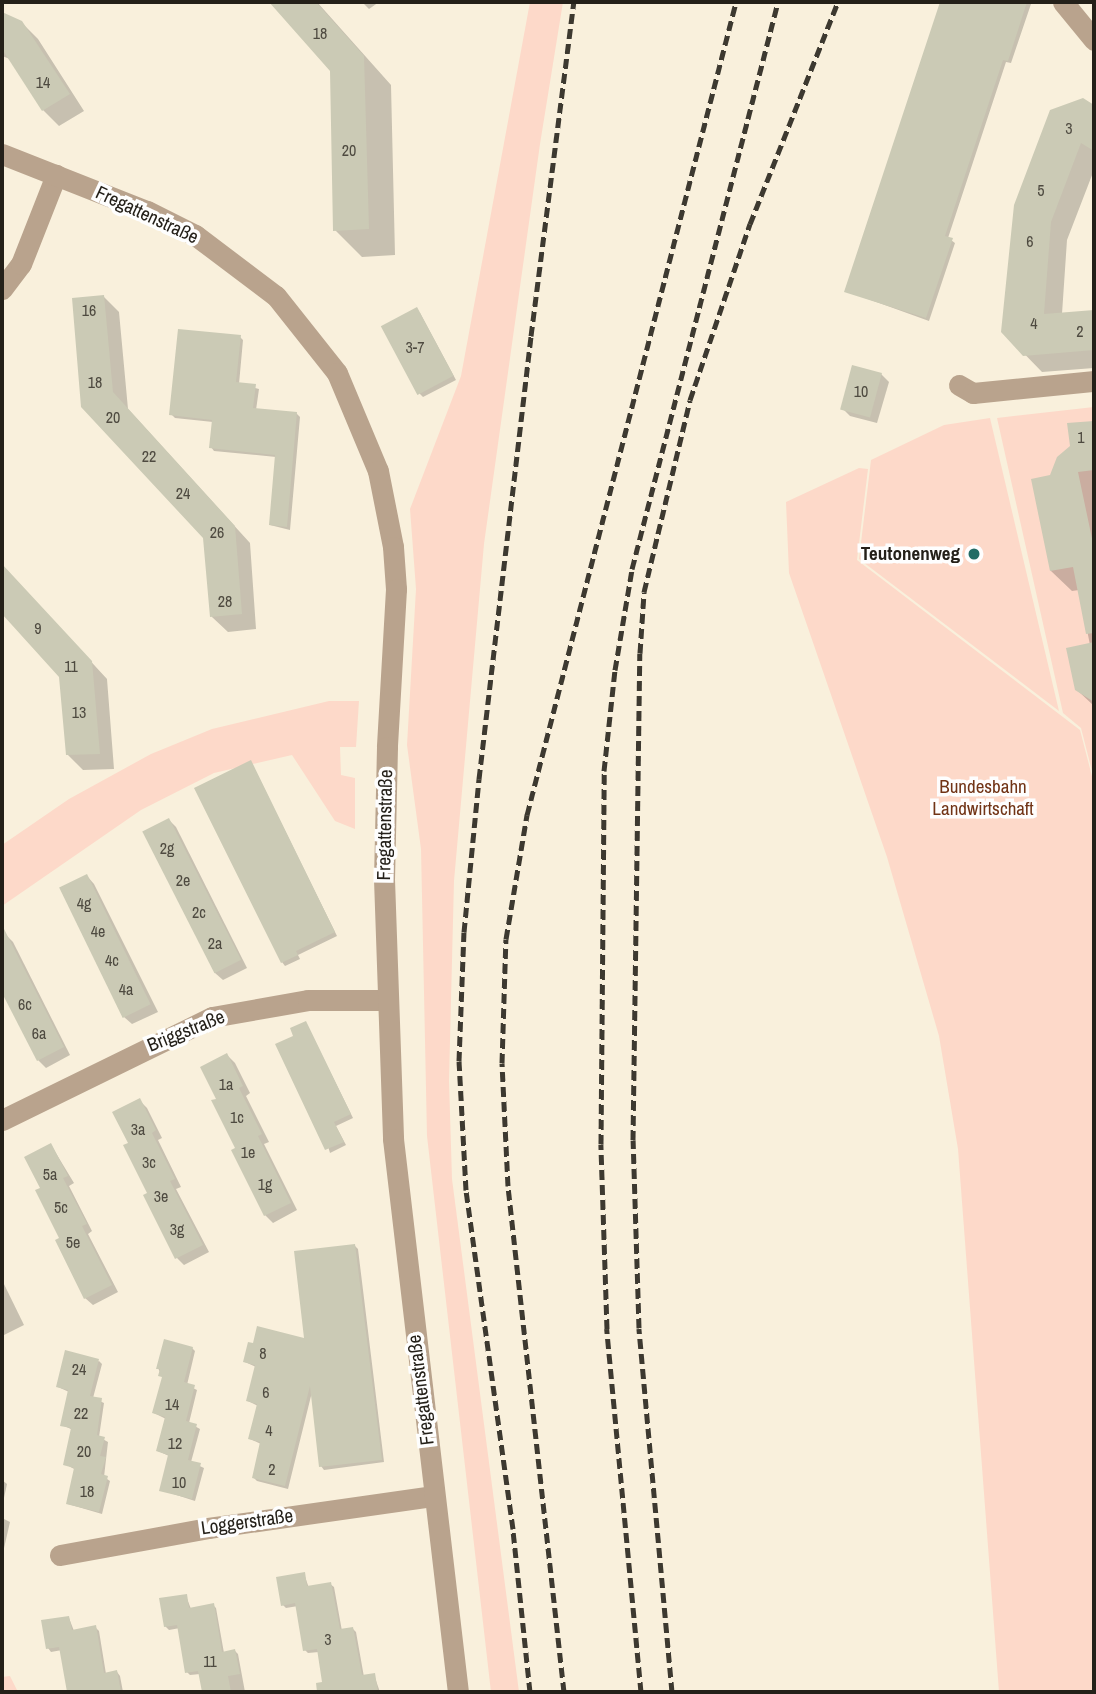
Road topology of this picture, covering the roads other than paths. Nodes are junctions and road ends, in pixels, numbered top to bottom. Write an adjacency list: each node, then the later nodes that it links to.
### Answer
1 (1063, 2): 2 (street)
2 (1094, 40)
3 (2, 154): 4 (street, Fregattenstraße)
4 (56, 175): 5 (street); 8 (street, Fregattenstraße)
5 (2, 289)
6 (1094, 381): 7 (street)
7 (959, 385)
8 (386, 1000): 9 (street, Briggstraße); 10 (street, Fregattenstraße)
9 (2, 1120)
10 (434, 1496): 11 (street, Loggerstraße); 12 (street, Fregattenstraße)
11 (60, 1555)
12 (458, 1692)

